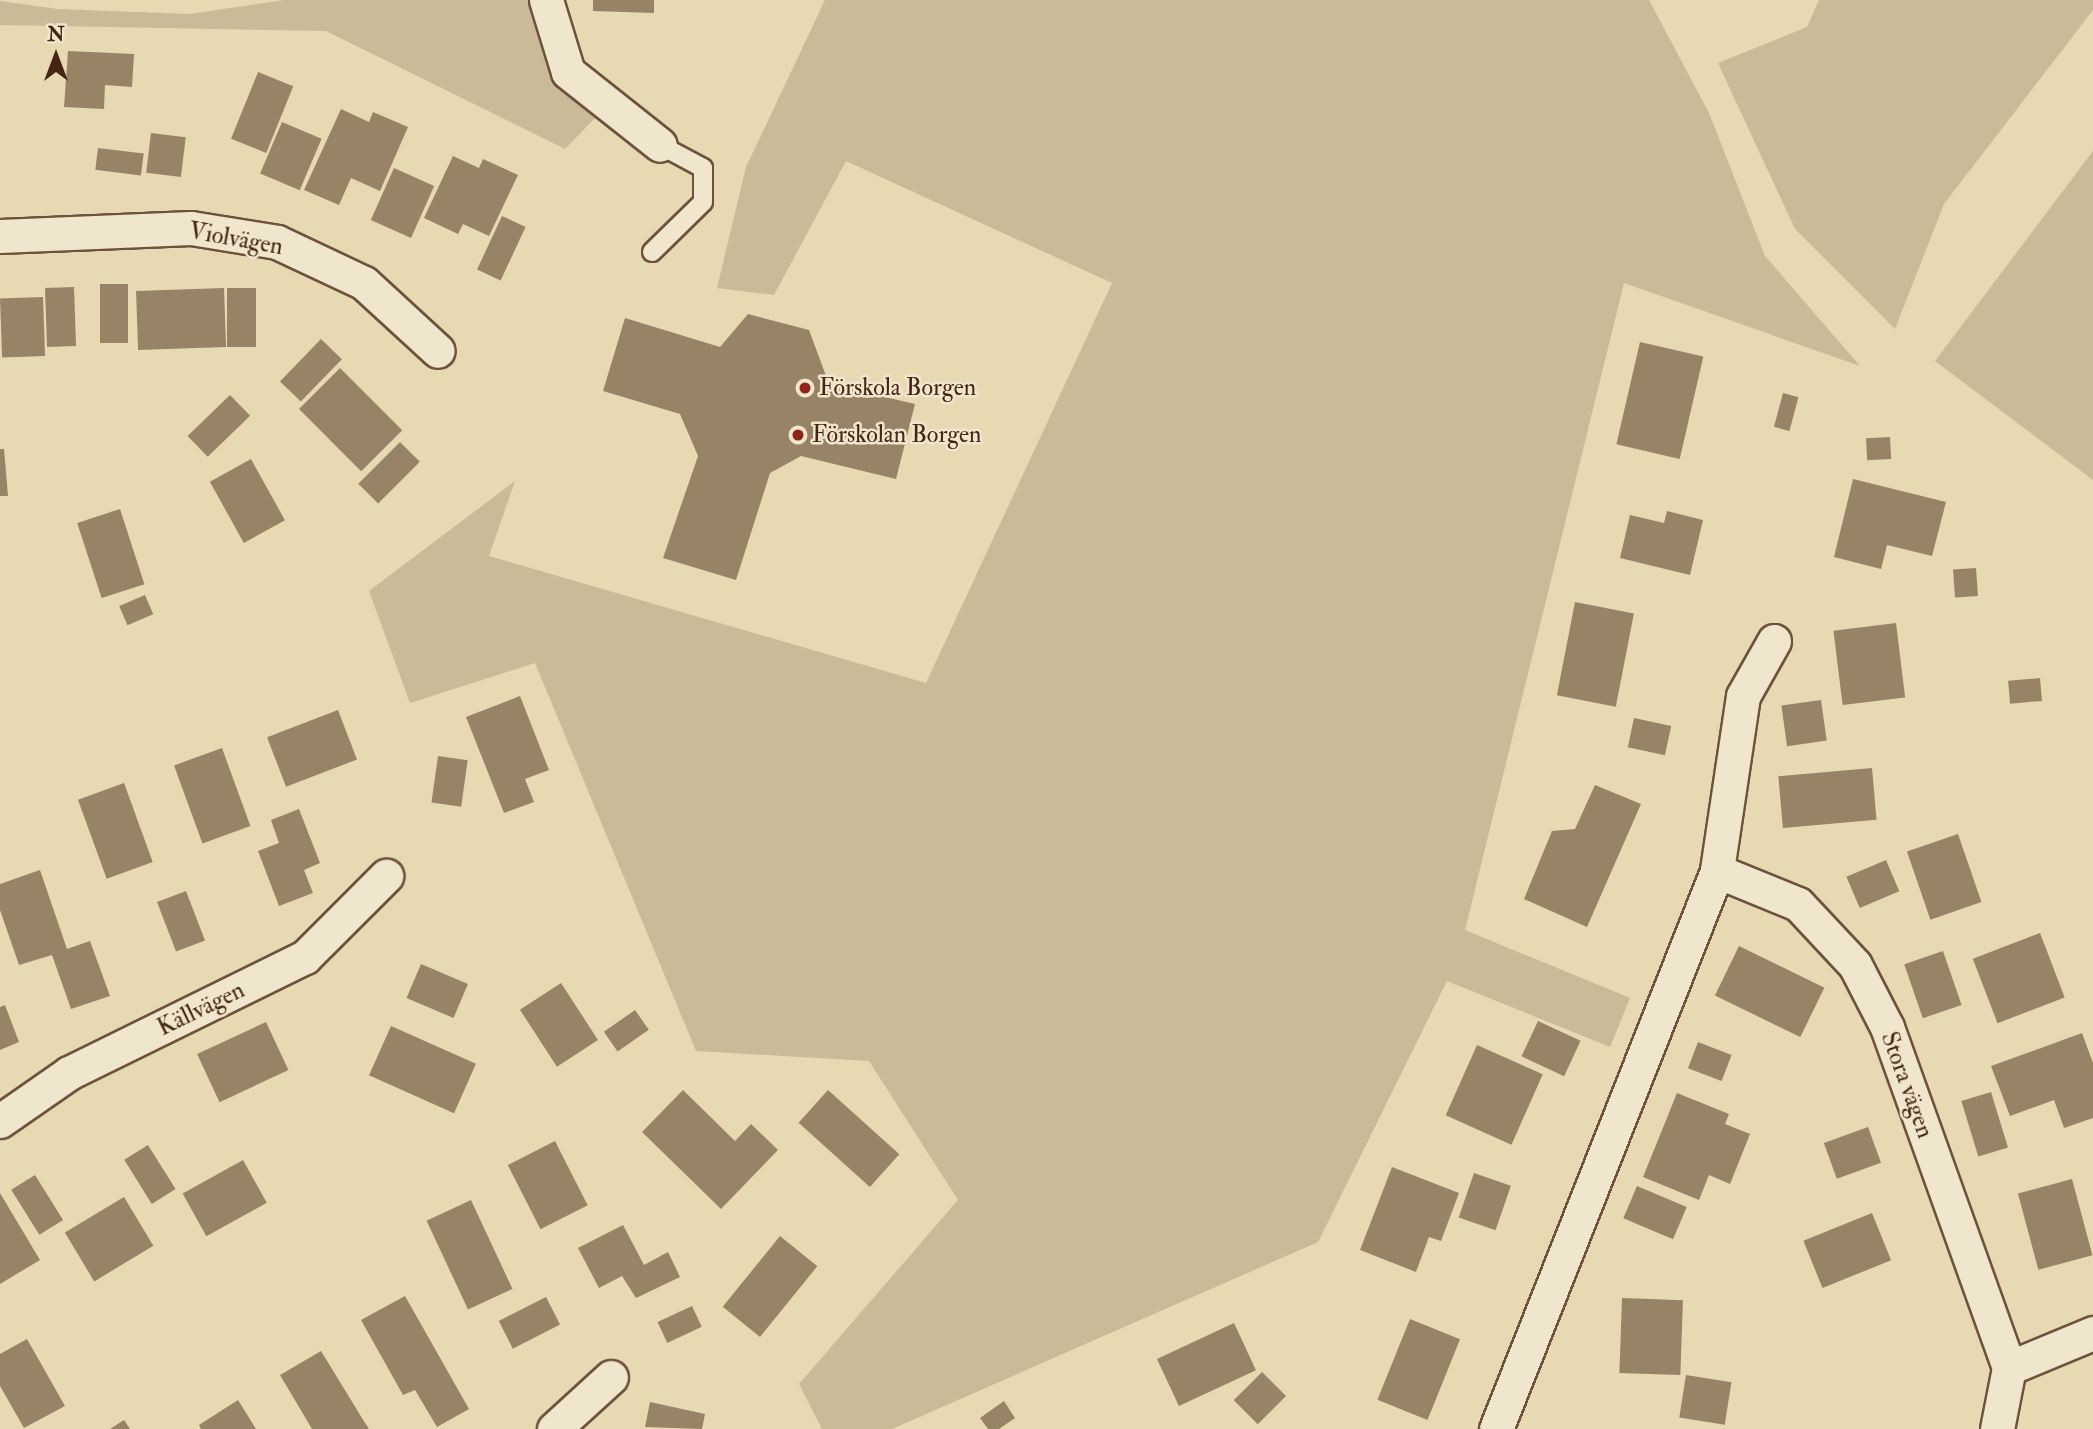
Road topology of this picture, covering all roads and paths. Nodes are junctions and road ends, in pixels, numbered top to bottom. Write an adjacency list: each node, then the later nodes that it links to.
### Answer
1 (546, 0): 2 (street)
2 (660, 145): 4 (lane)
3 (0, 236): 5 (street, Violvägen)
4 (652, 252)
5 (438, 351)
6 (1774, 641): 7 (street)
7 (1717, 871): 11 (street, Stora vägen); 14 (street)
8 (386, 876): 9 (street, Källvägen)
9 (0, 1121)
10 (2093, 1332): 11 (street)
11 (2009, 1368): 15 (street)
12 (611, 1377): 13 (street)
13 (554, 1429)
14 (1496, 1429)
15 (1997, 1429)

